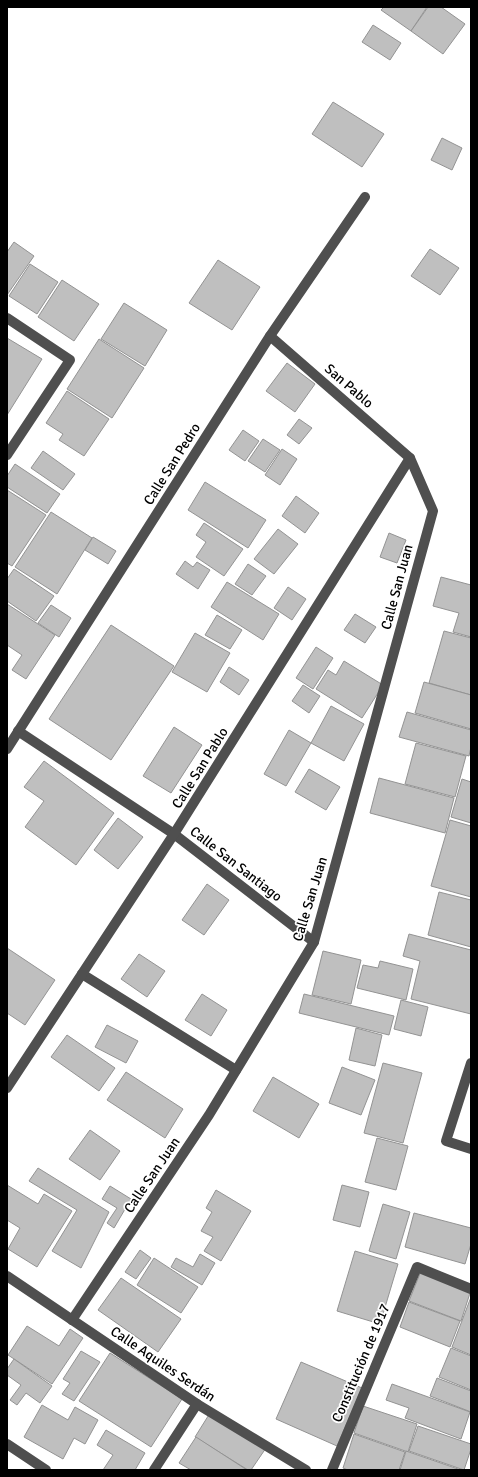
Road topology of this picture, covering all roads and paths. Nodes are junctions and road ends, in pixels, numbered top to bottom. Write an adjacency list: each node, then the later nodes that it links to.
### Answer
1 (365, 197): 3 (street, Calle San Pedro)
2 (7, 318): 4 (street)
3 (270, 336): 5 (street, San Pablo); 6 (street, Calle San Pedro)
4 (7, 455)
5 (410, 458): 8 (street, Calle San Pablo); 9 (street, Calle San Juan)
6 (18, 731): 7 (street, Calle San Pedro); 8 (street, Calle San Santiago)
7 (7, 749)
8 (174, 834): 9 (street, Calle San Santiago); 10 (street, Calle San Pablo)
9 (314, 942): 12 (street, Calle San Juan)
10 (82, 974): 12 (street); 13 (street, Calle San Pablo)
11 (471, 1063): 14 (street)
12 (236, 1070): 17 (street, Calle San Juan)
13 (7, 1088)
14 (471, 1149)
15 (7, 1276): 17 (street, Calle Aquiles Serdán)
16 (471, 1289): 23 (street, Constitución de 1917)
17 (72, 1320): 18 (street, Calle Aquiles Serdán)
18 (197, 1404): 21 (street); 22 (street, Calle Aquiles Serdán)
19 (7, 1444): 20 (street)
20 (46, 1470)
21 (154, 1470)
22 (306, 1470)
23 (332, 1470)

